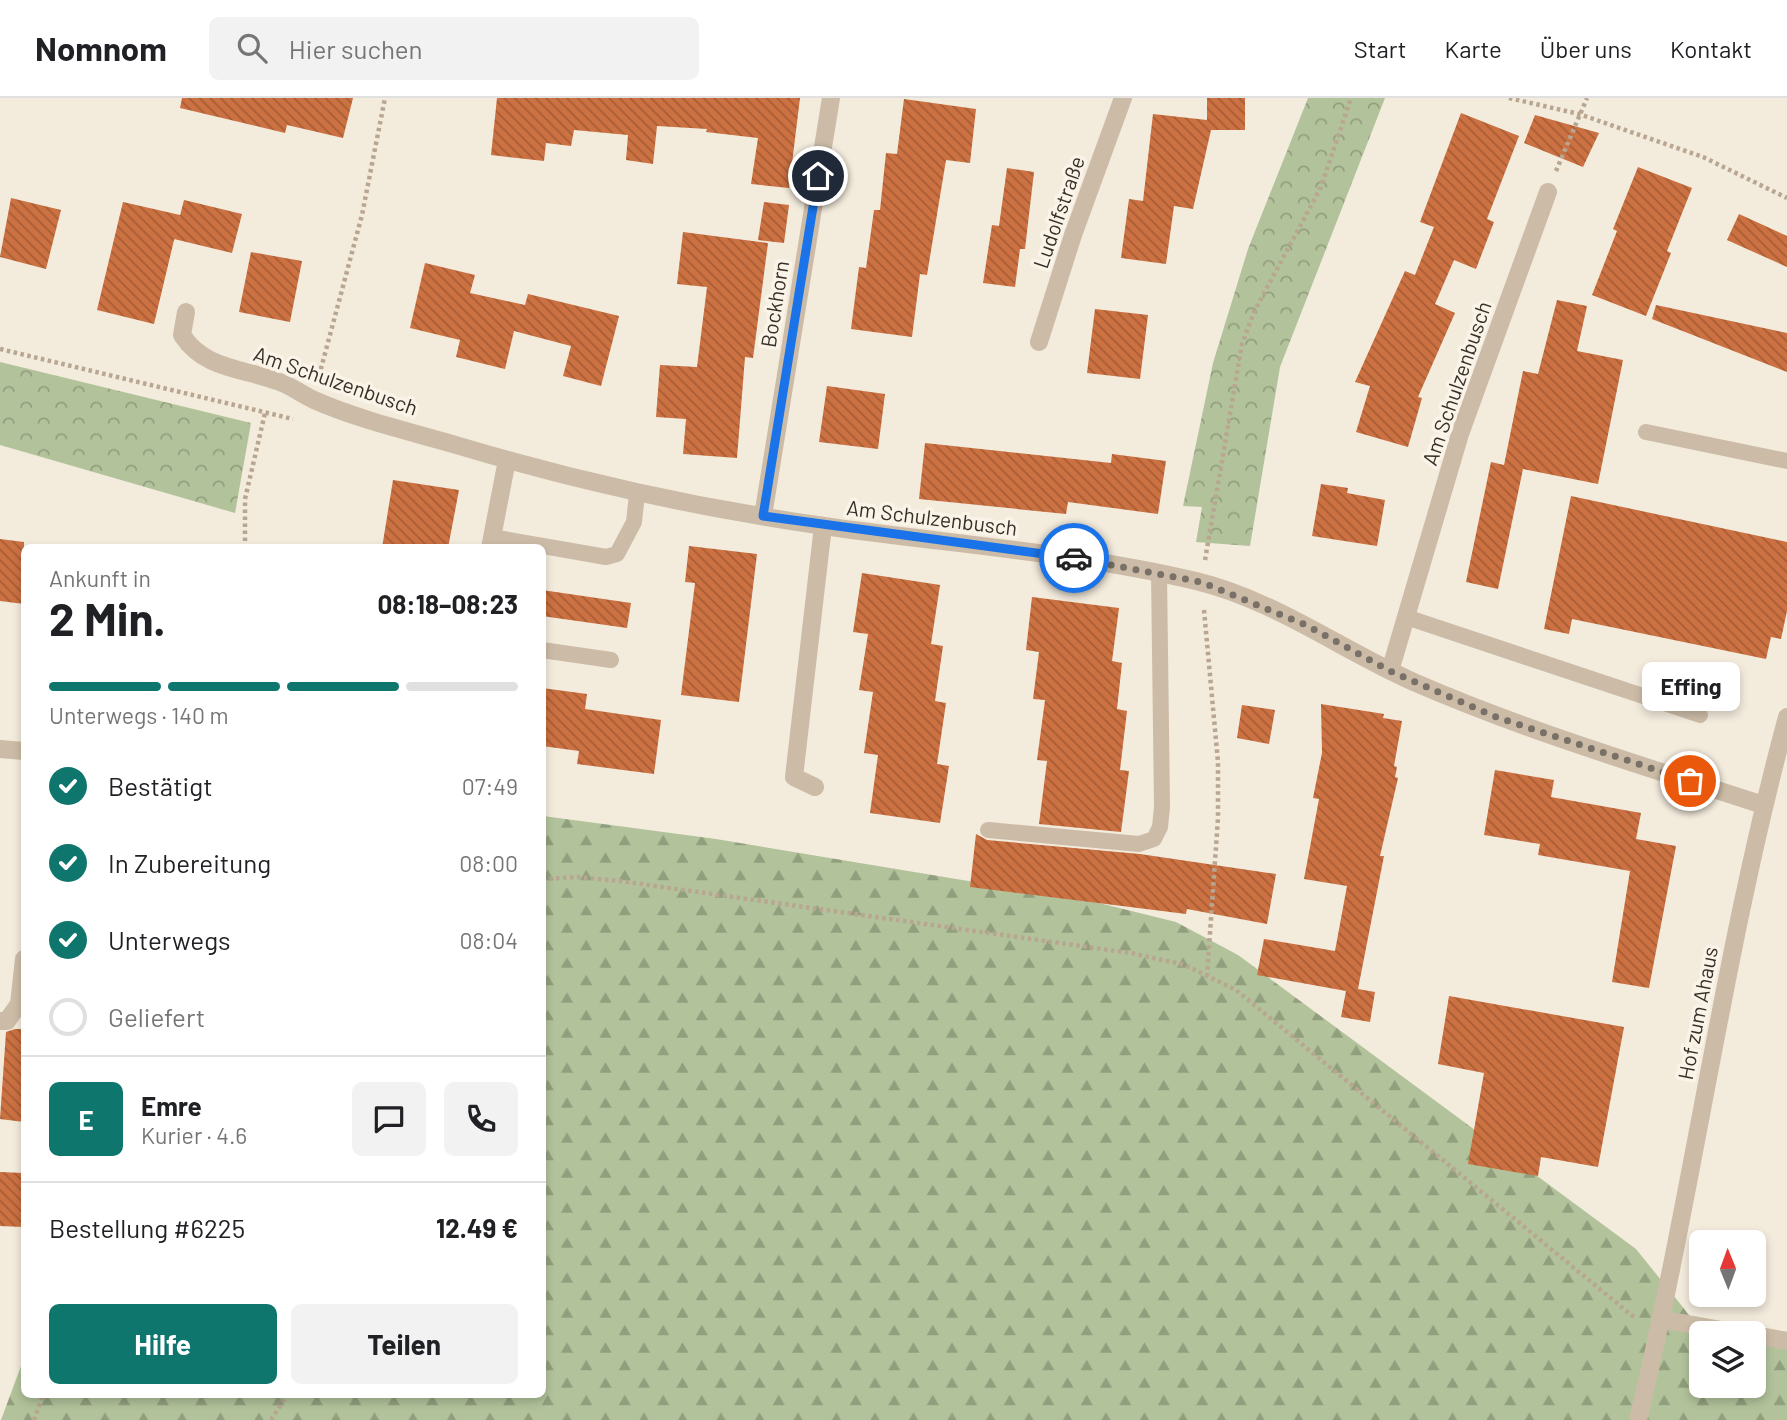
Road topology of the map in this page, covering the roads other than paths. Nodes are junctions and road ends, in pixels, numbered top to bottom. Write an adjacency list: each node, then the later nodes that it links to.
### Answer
1 (831, 98): 10 (street, Bockhorn)
2 (1123, 98): 5 (street, Ludolfstraße)
3 (1548, 192): 15 (street, Am Schulzenbusch)
4 (186, 312): 7 (street, Am Schulzenbusch)
5 (1039, 342)
6 (1646, 432): 8 (lane)
7 (507, 460): 9 (street, Am Schulzenbusch); 12 (street)
8 (1787, 461)
9 (637, 494): 10 (street, Am Schulzenbusch); 13 (lane)
10 (763, 516): 11 (street, Am Schulzenbusch)
11 (823, 526): 14 (street, Am Schulzenbusch); 23 (street, Am Schulzenbusch)
12 (491, 542)
13 (546, 549)
14 (1158, 573): 18 (street, Am Schulzenbusch); 25 (lane)
15 (1406, 617): 18 (street, Am Schulzenbusch); 19 (lane)
16 (546, 651): 17 (lane)
17 (611, 660)
18 (1390, 671): 24 (street, Am Schulzenbusch)
19 (1700, 715)
20 (1787, 717): 24 (street, Hof zum Ahaus)
21 (0, 749): 22 (street)
22 (21, 751)
23 (815, 787)
24 (1763, 805): 28 (street, Hof zum Ahaus)
25 (988, 830)
26 (21, 986): 27 (street)
27 (0, 1021)
28 (1659, 1327): 29 (street); 32 (street, Hof zum Ahaus)
29 (1689, 1329)
30 (1766, 1337): 31 (street)
31 (1787, 1341)
32 (1638, 1420)

